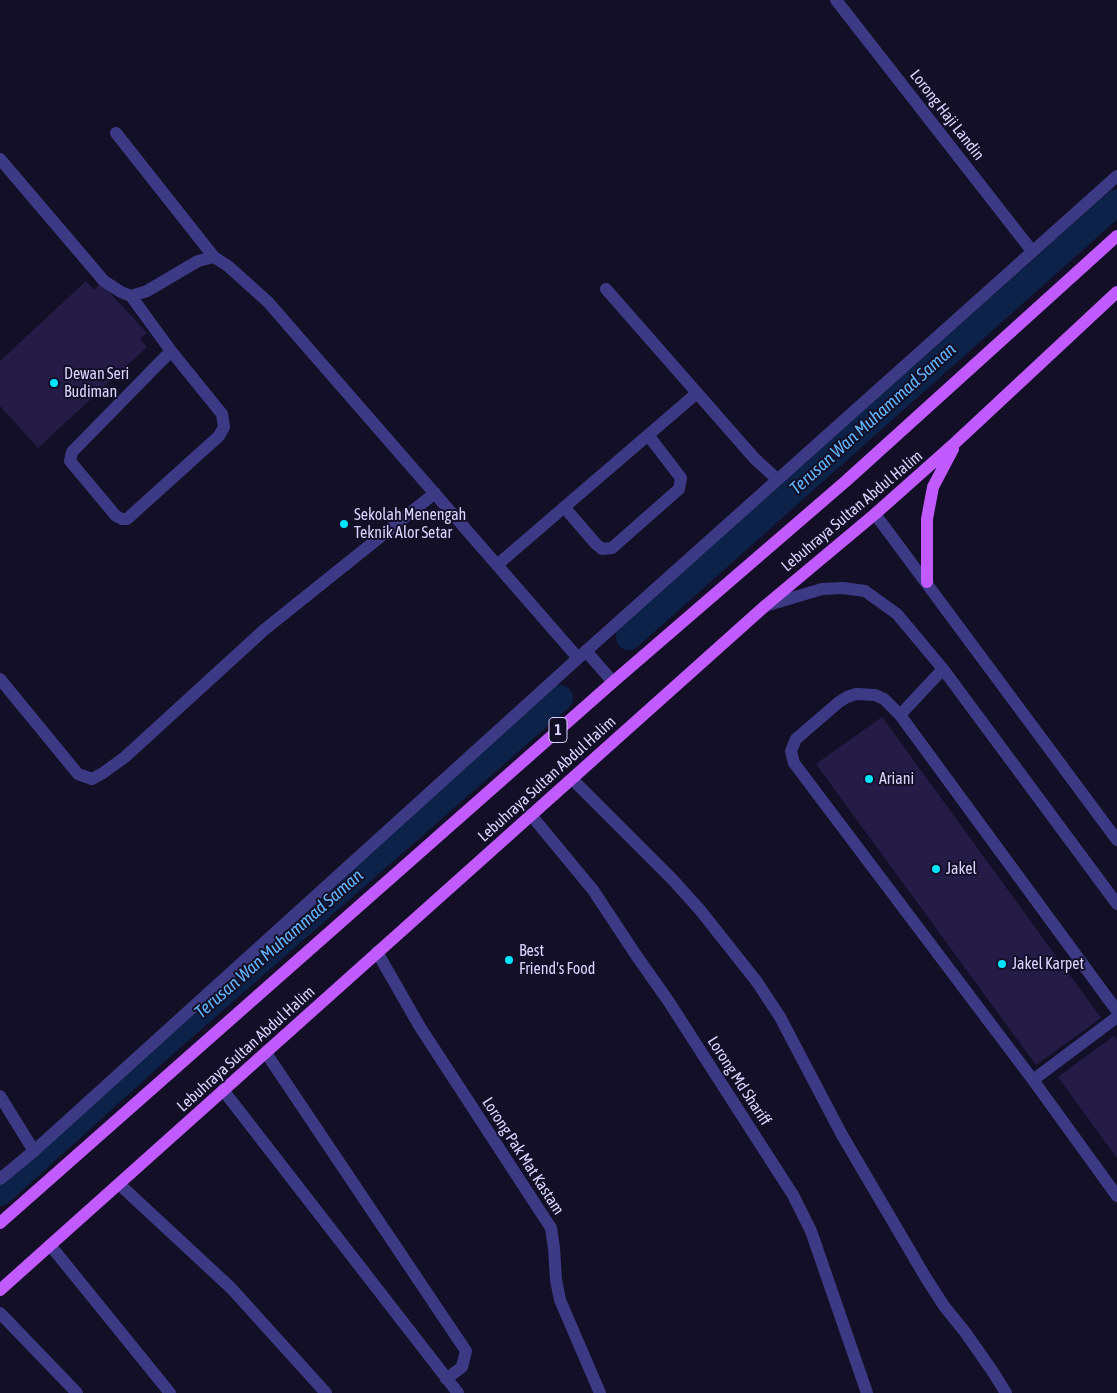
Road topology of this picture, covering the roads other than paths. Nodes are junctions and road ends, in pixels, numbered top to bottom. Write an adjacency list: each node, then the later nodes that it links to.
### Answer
1 (836, 0): 6 (street, Lorong Haji Landin)
2 (116, 133): 7 (street)
3 (0, 159): 10 (street)
4 (1117, 176): 6 (street)
5 (1117, 236): 25 (main road, Lebuhraya Sultan Abdul Halim / 1)
6 (1032, 251): 15 (street)
7 (214, 257): 10 (street); 16 (street)
8 (606, 289): 12 (street)
9 (1117, 292): 14 (main road, Lebuhraya Sultan Abdul Halim)
10 (131, 296): 11 (street)
11 (171, 351): 11 (street)
12 (697, 393): 13 (street); 15 (street)
13 (648, 435): 17 (street); 17 (street)
14 (956, 442): 18 (main road, Lebuhraya Sultan Abdul Halim); 20 (main road)
15 (777, 479): 22 (street)
16 (435, 493): 19 (street); 24 (street)
17 (564, 507): 19 (street)
18 (874, 514): 20 (street); 21 (main road, Lebuhraya Sultan Abdul Halim)
19 (497, 565): 22 (street)
20 (927, 582): 29 (street)
21 (765, 606): 23 (street); 27 (main road, Lebuhraya Sultan Abdul Halim)
22 (582, 654): 25 (street); 38 (street)
23 (943, 669): 26 (street); 30 (street)
24 (0, 680)
25 (613, 682): 42 (main road, Lebuhraya Sultan Abdul Halim / 1)
26 (900, 715): 32 (street); 35 (street)
27 (572, 779): 28 (main road, Lebuhraya Sultan Abdul Halim); 53 (street)
28 (531, 815): 31 (main road, Lebuhraya Sultan Abdul Halim); 52 (street, Lorong Md Shariff)
29 (1117, 840)
30 (1117, 904)
31 (378, 952): 34 (main road, Lebuhraya Sultan Abdul Halim); 51 (street, Lorong Pak Mat Kastam)
32 (1117, 1011)
33 (1117, 1017): 35 (street)
34 (266, 1052): 36 (main road, Lebuhraya Sultan Abdul Halim); 46 (street)
35 (1032, 1080): 41 (street)
36 (223, 1090): 40 (main road, Lebuhraya Sultan Abdul Halim); 46 (street)
37 (0, 1096): 38 (street)
38 (34, 1151): 39 (street)
39 (0, 1179)
40 (119, 1184): 43 (main road, Lebuhraya Sultan Abdul Halim); 49 (street)
41 (1117, 1196)
42 (0, 1224)
43 (50, 1245): 44 (main road, Lebuhraya Sultan Abdul Halim); 48 (street)
44 (0, 1290)
45 (0, 1313): 47 (street)
46 (446, 1379): 50 (street)
47 (77, 1393)
48 (170, 1393)
49 (326, 1393)
50 (458, 1393)
51 (600, 1393)
52 (867, 1393)
53 (1006, 1393)

